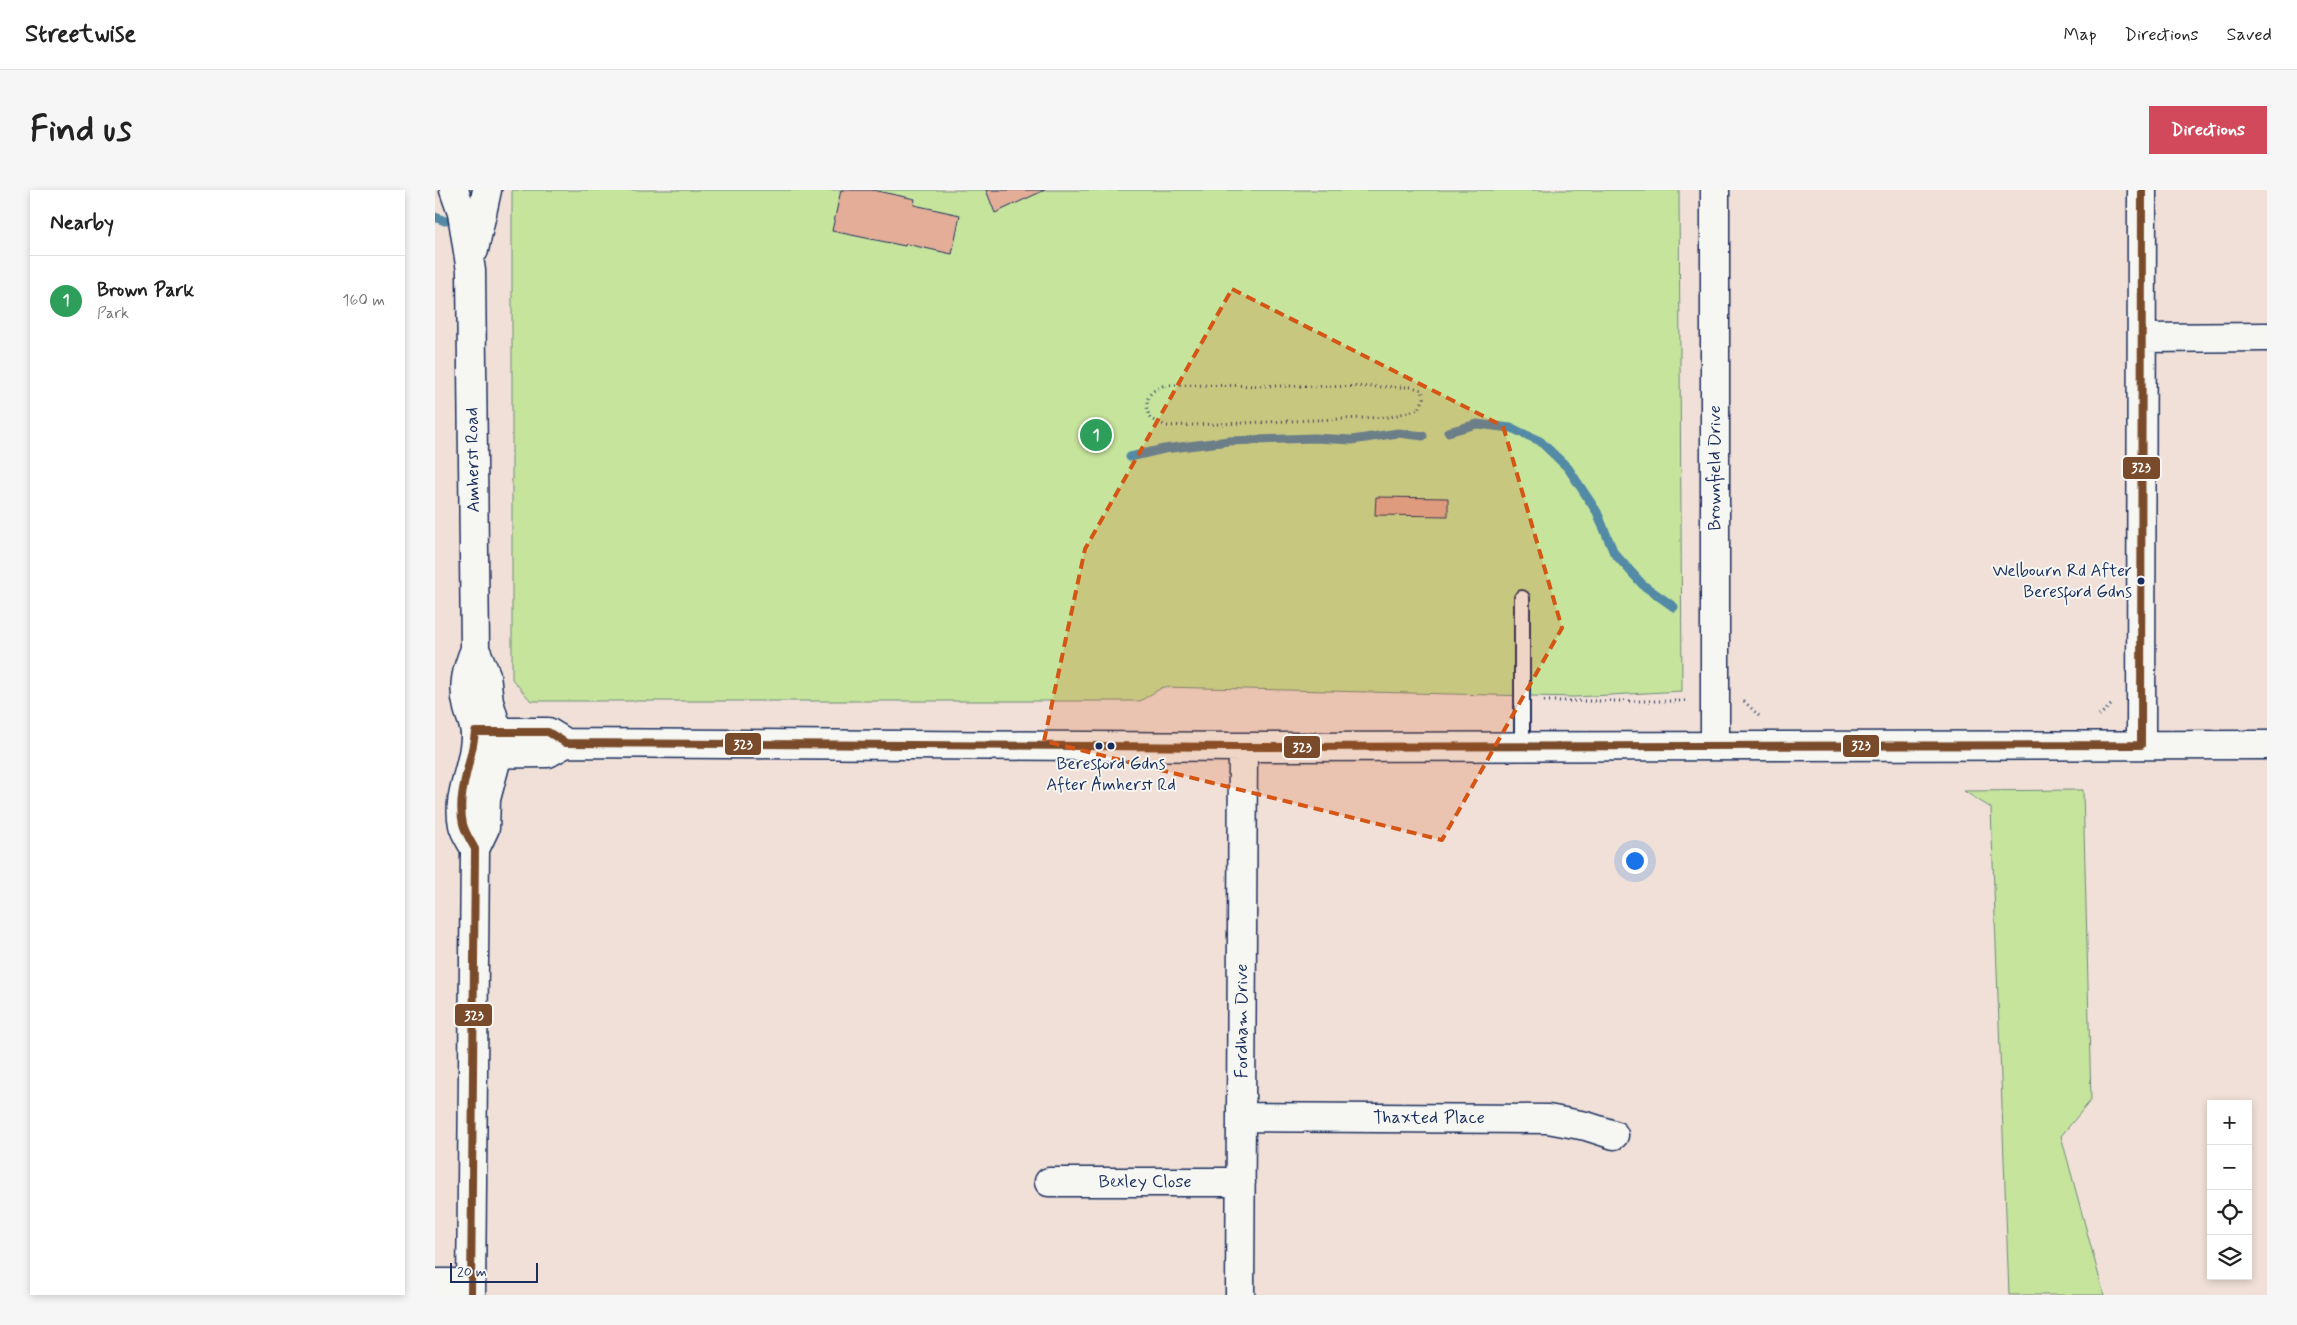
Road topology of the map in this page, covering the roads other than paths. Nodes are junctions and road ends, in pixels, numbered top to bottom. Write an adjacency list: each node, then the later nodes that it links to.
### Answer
1 (454, 190): 5 (street, Amherst Road)
2 (487, 190): 5 (street, Amherst Road)
3 (1715, 190): 12 (street, Brownfield Drive)
4 (2142, 190): 7 (street)
5 (471, 271): 9 (street, Amherst Road)
6 (2267, 337): 7 (street)
7 (2142, 338): 10 (street)
8 (1521, 598): 11 (lane)
9 (486, 743): 14 (street); 20 (street)
10 (2141, 745): 12 (street); 13 (street)
11 (1521, 746): 12 (street); 14 (street)
12 (1715, 746)
13 (2267, 746)
14 (1243, 747): 15 (street, Fordham Drive)
15 (1241, 1117): 16 (street, Thaxted Place); 18 (street, Fordham Drive)
16 (1614, 1135)
17 (1049, 1182): 18 (street, Bexley Close)
18 (1241, 1182): 21 (street, Fordham Drive)
19 (435, 1283): 20 (street)
20 (470, 1289)
21 (1240, 1295)

